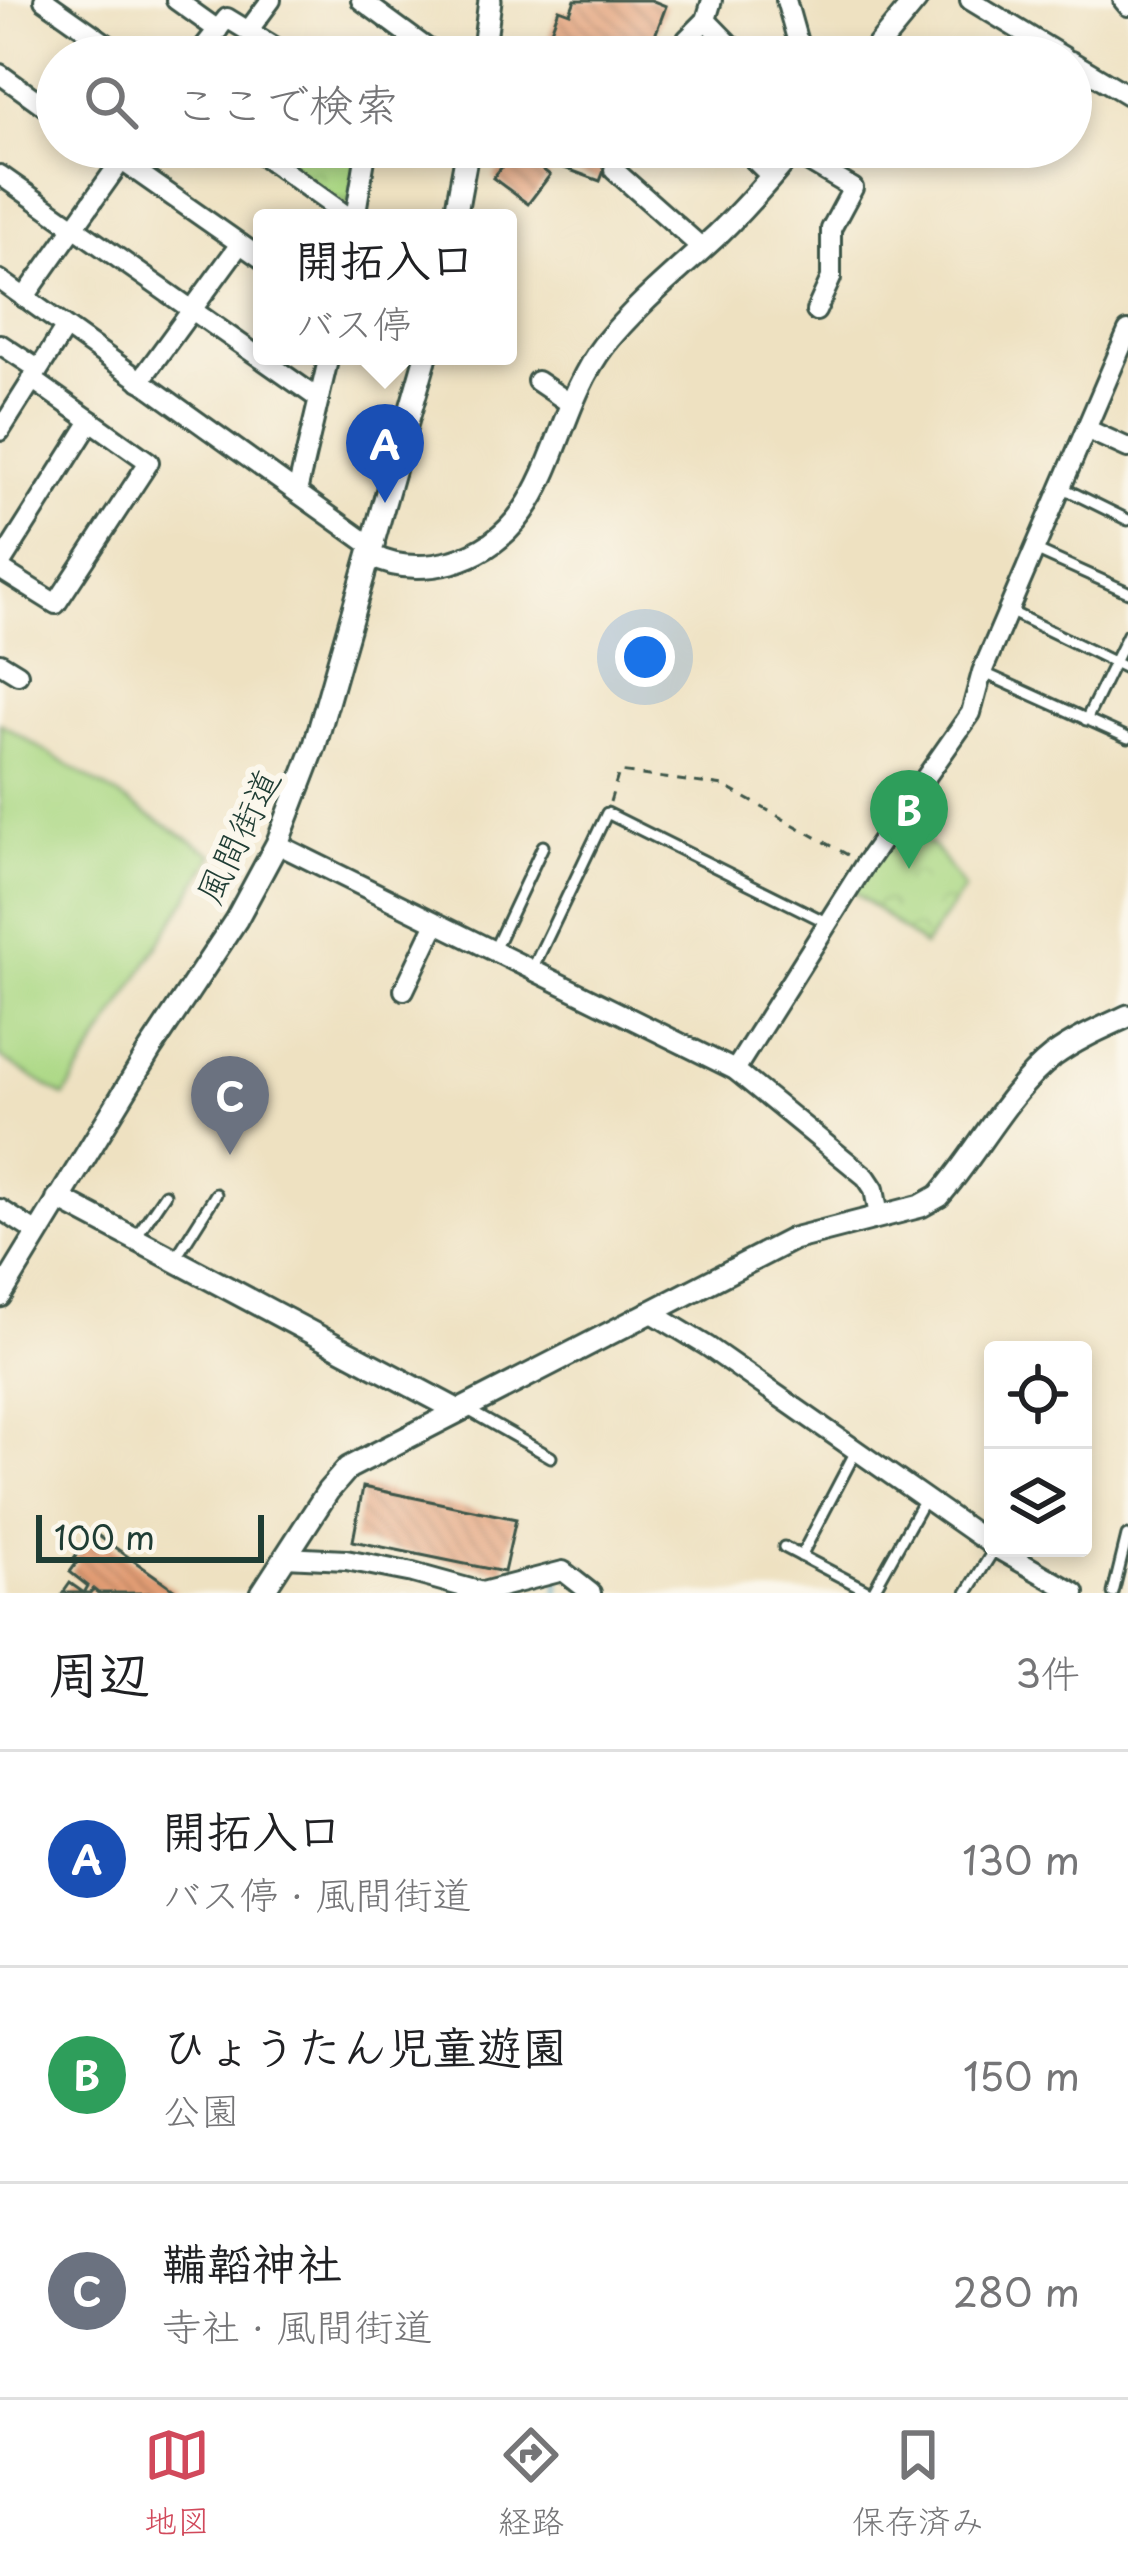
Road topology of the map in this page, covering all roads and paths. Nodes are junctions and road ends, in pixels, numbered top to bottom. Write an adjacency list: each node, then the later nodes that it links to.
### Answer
1 (44, 0): 12 (street)
2 (272, 0): 11 (street)
3 (361, 0): 15 (street)
4 (490, 0): 16 (street)
5 (786, 0): 19 (street)
6 (970, 0): 21 (street)
7 (181, 1): 10 (street)
8 (914, 1): 20 (street)
9 (709, 10): 17 (street); 18 (street)
10 (218, 30): 11 (street); 13 (street)
11 (248, 31): 14 (street)
12 (95, 36)
13 (213, 36)
14 (256, 36)
15 (410, 36)
16 (486, 36)
17 (689, 36)
18 (727, 36)
19 (796, 36)
20 (886, 36)
21 (1030, 36)
22 (1092, 73): 24 (street)
23 (0, 74): 25 (street)
24 (1128, 95)
25 (36, 100)
26 (116, 168): 40 (street)
27 (144, 168): 41 (street)
28 (281, 168): 37 (street)
29 (363, 168): 38 (street)
30 (464, 168): 39 (street)
31 (763, 168): 36 (street)
32 (778, 168): 36 (street)
33 (823, 168): 47 (street)
34 (614, 170): 42 (street)
35 (0, 175): 40 (street)
36 (771, 176): 42 (street)
37 (339, 209)
38 (354, 209)
39 (457, 209)
40 (74, 228): 45 (street); 46 (street)
41 (240, 244): 43 (street); 46 (street)
42 (702, 248): 59 (street)
43 (253, 253)
44 (0, 280): 45 (street)
45 (25, 298): 48 (street)
46 (191, 310): 51 (street); 57 (street)
47 (816, 311)
48 (65, 328): 55 (street); 57 (street)
49 (1128, 331): 61 (street)
50 (0, 344): 55 (street)
51 (253, 353)
52 (270, 365): 58 (street)
53 (327, 365): 58 (street)
54 (423, 365): 67 (street, 風間街道)
55 (35, 374): 60 (street); 62 (street)
56 (536, 380): 59 (street)
57 (140, 381): 65 (street)
58 (319, 399): 65 (street)
59 (571, 404): 67 (street)
60 (92, 421): 69 (street); 69 (street)
61 (1086, 429): 63 (street); 64 (street)
62 (0, 430)
63 (1128, 448)
64 (1061, 488): 66 (lane); 68 (street)
65 (296, 492): 67 (street)
66 (1128, 520)
67 (374, 550): 81 (street, 風間街道)
68 (1035, 550): 70 (lane); 71 (street)
69 (0, 567)
70 (1128, 592)
71 (1008, 611): 73 (lane); 76 (street)
72 (1128, 634): 73 (lane)
73 (1114, 662): 75 (lane); 78 (lane)
74 (0, 663): 77 (street)
75 (1128, 669)
76 (982, 672): 78 (lane); 83 (street)
77 (18, 674)
78 (1086, 720): 79 (lane)
79 (1128, 739)
80 (607, 813): 83 (path); 85 (lane); 87 (lane)
81 (277, 844): 84 (street); 93 (street, 風間街道)
82 (543, 846): 86 (lane)
83 (866, 864): 85 (street)
84 (436, 922): 86 (street); 88 (street)
85 (828, 923): 90 (street)
86 (494, 952): 87 (street)
87 (532, 971): 90 (street)
88 (404, 990)
89 (1128, 1016): 95 (street)
90 (735, 1070): 95 (street)
91 (165, 1194): 97 (lane)
92 (216, 1194): 98 (lane)
93 (58, 1198): 96 (street, 風間街道); 97 (street)
94 (0, 1209): 96 (street)
95 (879, 1216): 100 (street)
96 (37, 1232): 99 (street, 風間街道)
97 (135, 1238): 98 (street)
98 (175, 1259): 101 (street)
99 (0, 1296)
100 (649, 1311): 101 (street); 102 (street)
101 (460, 1409): 103 (lane); 109 (street)
102 (857, 1449): 104 (street); 108 (lane)
103 (550, 1457)
104 (925, 1498): 106 (street); 108 (lane)
105 (1127, 1536): 117 (lane)
106 (984, 1539)
107 (784, 1547): 108 (lane)
108 (801, 1556)
109 (285, 1557): 113 (street); 114 (street)
110 (989, 1557): 115 (lane)
111 (1007, 1557): 112 (street)
112 (1041, 1585): 116 (street)
113 (262, 1593)
114 (591, 1593)
115 (968, 1593)
116 (1075, 1593)
117 (1113, 1593)

